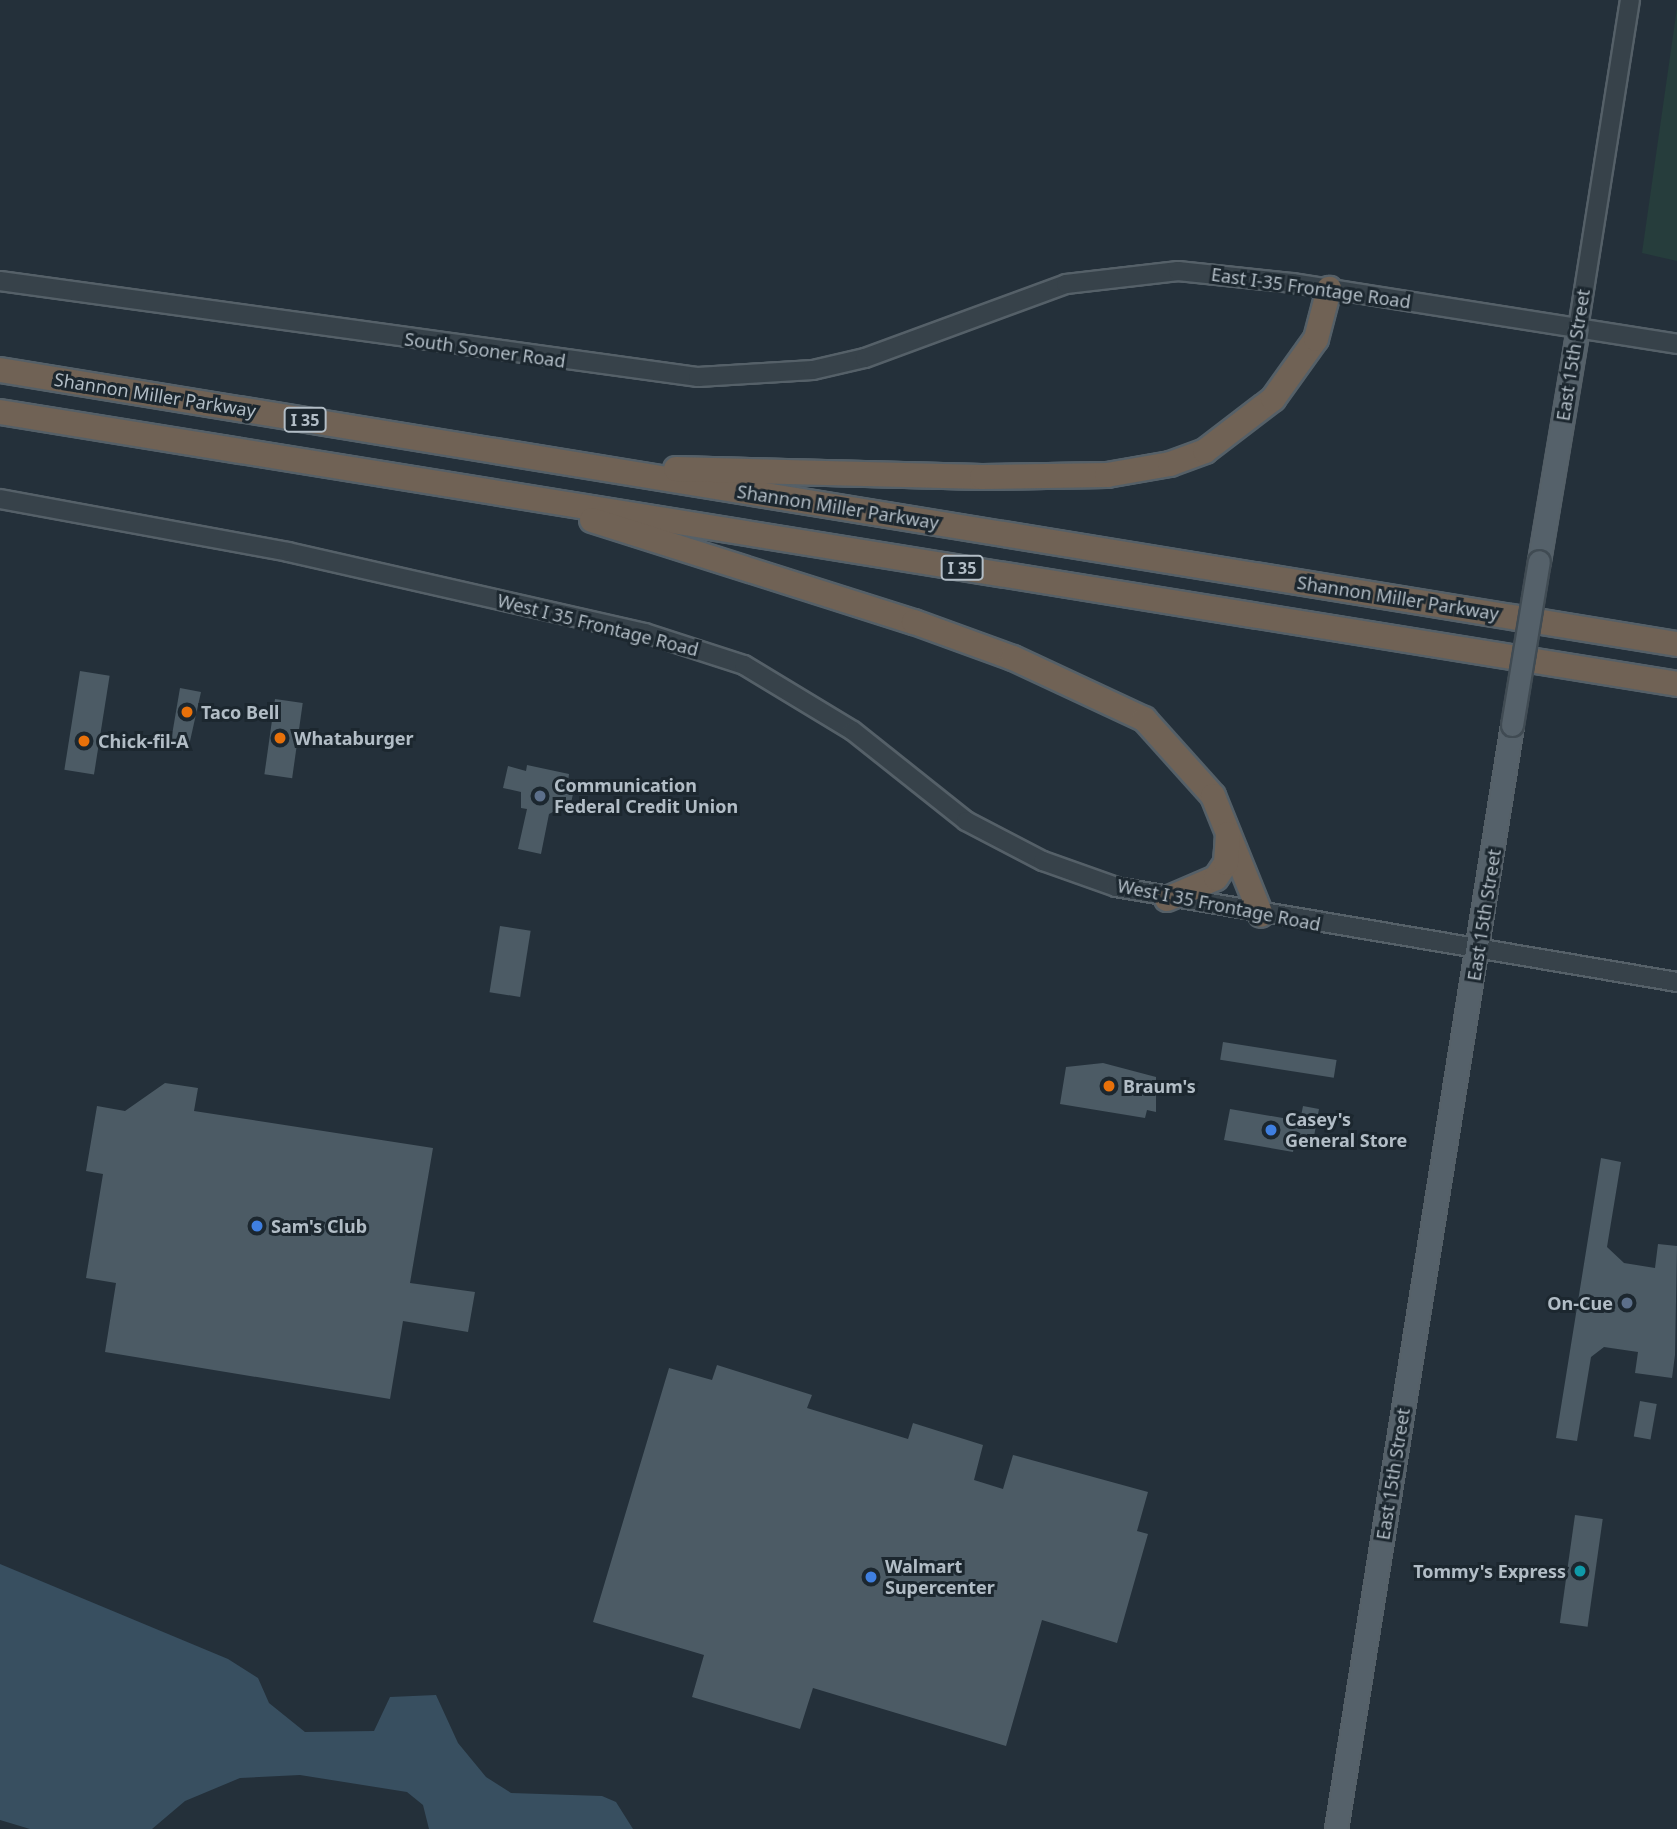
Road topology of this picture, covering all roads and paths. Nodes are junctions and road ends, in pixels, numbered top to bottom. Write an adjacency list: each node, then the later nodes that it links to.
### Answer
1 (1630, 0): 5 (street, East 15th Street)
2 (0, 281): 4 (street, South Sooner Road)
3 (1329, 289): 4 (street, East I-35 Frontage Road); 5 (street, East I-35 Frontage Road); 9 (highway)
4 (965, 320)
5 (1578, 328): 6 (street, East I-35 Frontage Road); 17 (main road, East 15th Street, bridge)
6 (1677, 344)
7 (0, 370): 9 (highway, Shannon Miller Parkway / I 35)
8 (0, 412): 10 (highway, I 35)
9 (610, 469): 12 (highway, Shannon Miller Parkway / I 35)
10 (515, 495): 13 (highway, I 35); 14 (highway)
11 (0, 499): 15 (street, West I 35 Frontage Road)
12 (1677, 644)
13 (1677, 684)
14 (1227, 826): 15 (highway); 16 (highway)
15 (1167, 900): 16 (street, West I 35 Frontage Road)
16 (1261, 915): 17 (street, West I 35 Frontage Road)
17 (1479, 950): 18 (street, West I 35 Frontage Road); 19 (main road, East 15th Street)
18 (1677, 982)
19 (1336, 1829)

